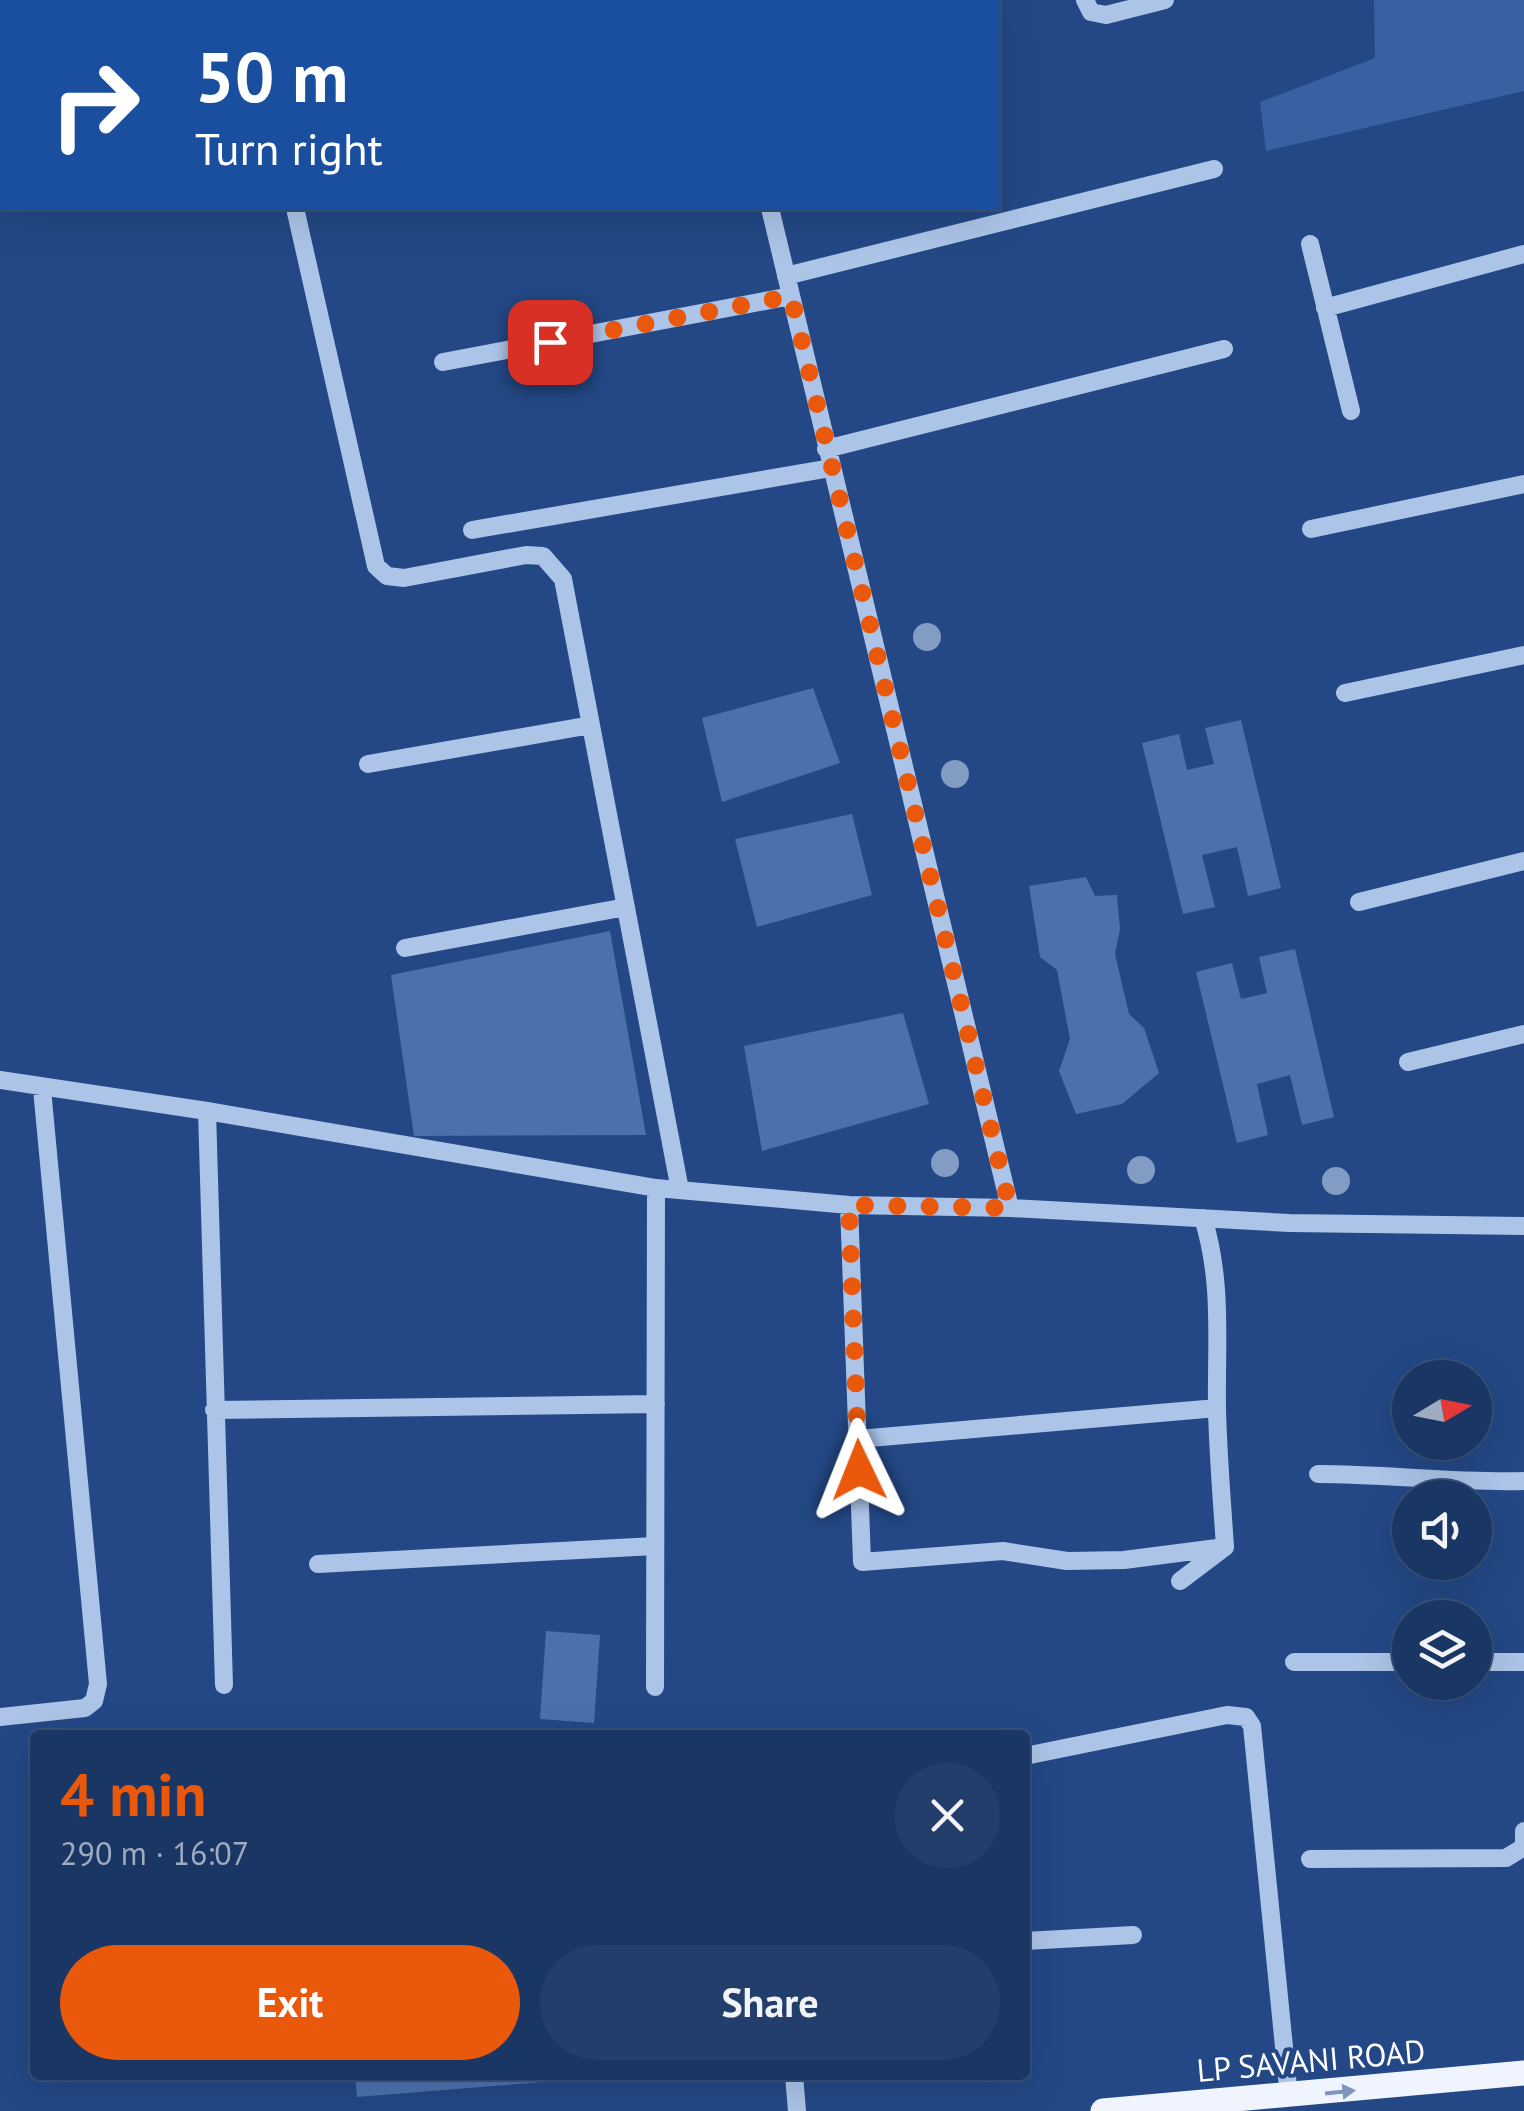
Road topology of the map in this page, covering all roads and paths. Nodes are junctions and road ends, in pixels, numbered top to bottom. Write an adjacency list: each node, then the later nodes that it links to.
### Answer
1 (1085, 0): 2 (street)
2 (1165, 0)
3 (1214, 169): 8 (street)
4 (294, 210): 20 (street)
5 (770, 210): 8 (street)
6 (1310, 244): 10 (street)
7 (1524, 254): 10 (street)
8 (786, 276): 9 (street)
9 (791, 296): 12 (street); 14 (street)
10 (1325, 308): 13 (street)
11 (1224, 350): 14 (street)
12 (443, 362)
13 (1350, 411)
14 (828, 459): 17 (street); 34 (street)
15 (1524, 484): 16 (street)
16 (1311, 528)
17 (472, 530)
18 (1524, 655): 19 (street)
19 (1345, 693)
20 (591, 725): 21 (street); 24 (street)
21 (368, 764)
22 (1524, 861): 23 (street)
23 (1360, 902)
24 (626, 907): 25 (street); 32 (street)
25 (405, 948)
26 (1524, 1034): 27 (street)
27 (1408, 1062)
28 (0, 1080): 29 (street)
29 (42, 1089): 30 (street); 53 (street)
30 (207, 1111): 31 (street); 39 (street)
31 (656, 1188): 32 (street); 37 (street)
32 (680, 1190): 33 (street)
33 (849, 1205): 34 (street); 40 (street)
34 (1010, 1208): 35 (street)
35 (1204, 1218): 36 (street); 38 (street)
36 (1524, 1226)
37 (656, 1404): 39 (street); 43 (street)
38 (1217, 1408): 40 (street); 44 (street)
39 (214, 1410): 51 (street)
40 (858, 1439): 44 (street)
41 (1318, 1474): 42 (street)
42 (1524, 1481)
43 (655, 1546): 45 (street); 52 (street)
44 (1224, 1547): 46 (street)
45 (318, 1564)
46 (1180, 1581)
47 (1294, 1662): 48 (street)
48 (1392, 1662)
49 (1492, 1662): 50 (street)
50 (1524, 1662)
51 (224, 1685)
52 (655, 1686)
53 (0, 1717)
54 (1030, 1755): 61 (street)
55 (1524, 1831): 56 (street)
56 (1310, 1859)
57 (1133, 1935): 58 (street)
58 (1030, 1941)
59 (1524, 2074): 61 (main road, LP SAVANI ROAD, one-way to 59)
60 (794, 2080): 62 (street)
61 (1289, 2096): 63 (main road, LP SAVANI ROAD)
62 (797, 2111)
63 (1103, 2111)

